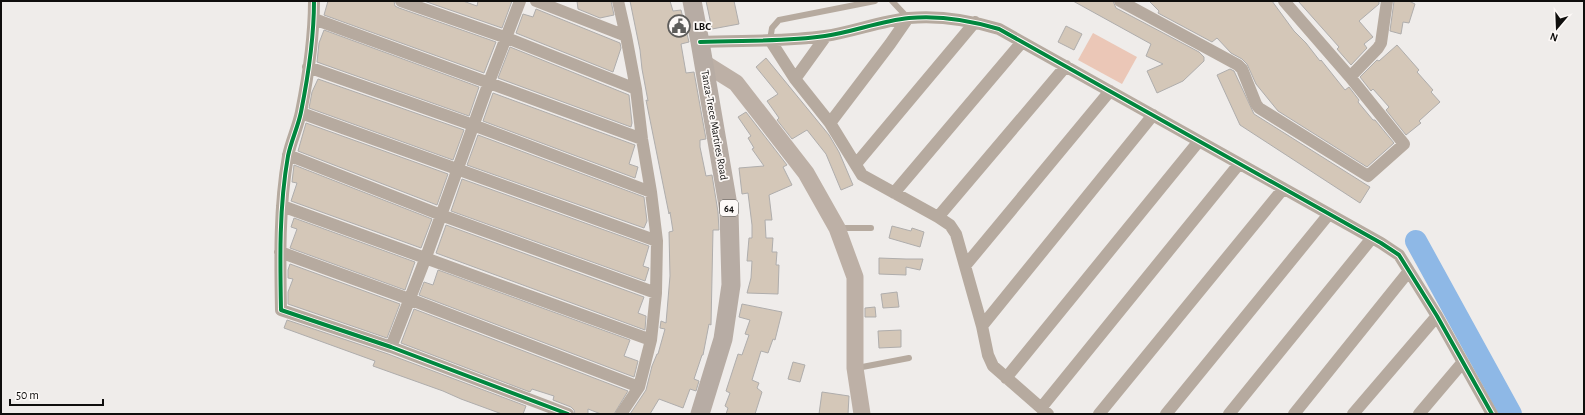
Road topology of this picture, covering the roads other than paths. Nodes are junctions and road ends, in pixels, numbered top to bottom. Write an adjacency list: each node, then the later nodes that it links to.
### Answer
1 (314, 1): 13 (street)
2 (401, 1): 17 (street)
3 (520, 1): 17 (street)
4 (536, 1): 15 (street)
5 (618, 1): 15 (street)
6 (692, 1): 19 (main road, Tanza-Trece Martires Road / 64)
7 (875, 1): 18 (lane)
8 (892, 1): 12 (lane)
9 (1120, 1): 24 (street)
10 (1284, 1): 24 (street)
11 (1387, 1): 24 (street)
12 (908, 18): 14 (street); 16 (street); 31 (street)
13 (314, 19): 23 (street); 26 (street)
14 (975, 22): 20 (street); 36 (street)
15 (626, 36): 27 (street)
16 (826, 36): 18 (street); 25 (street)
17 (507, 38): 26 (street); 27 (street)
18 (770, 40): 19 (street); 25 (street)
19 (700, 42): 21 (main road, Tanza-Trece Martires Road / 64)
20 (1022, 42): 22 (street); 41 (street)
21 (704, 63): 46 (street); 69 (main road, Tanza-Trece Martires Road / 64)
22 (1066, 66): 28 (street); 45 (street)
23 (308, 67): 29 (street); 32 (street)
24 (1350, 77)
25 (795, 79): 31 (street)
26 (489, 82): 32 (street); 33 (street)
27 (636, 90): 33 (street)
28 (1110, 91): 30 (street); 52 (street)
29 (301, 113): 35 (street); 38 (street)
30 (1153, 115): 34 (street); 57 (street)
31 (830, 123): 36 (street)
32 (473, 125): 38 (street); 40 (street)
33 (642, 139): 40 (street)
34 (1198, 142): 37 (street); 63 (street)
35 (288, 155): 42 (street); 44 (street)
36 (856, 164): 41 (street)
37 (1239, 164): 39 (street); 65 (street)
38 (456, 170): 44 (street); 49 (street)
39 (1283, 189): 43 (street); 71 (street)
40 (652, 192): 49 (street)
41 (894, 193): 45 (street)
42 (282, 206): 50 (street); 51 (street)
43 (1329, 214): 48 (street); 72 (street)
44 (440, 215): 51 (street); 54 (street)
45 (938, 217): 52 (street)
46 (837, 228): 47 (lane); 62 (street)
47 (871, 228)
48 (1372, 238): 53 (street); 73 (street)
49 (657, 241): 54 (street)
50 (280, 252): 55 (street); 59 (street)
51 (426, 257): 55 (street); 58 (street)
52 (965, 266): 57 (street)
53 (1409, 271): 56 (street); 74 (street)
54 (656, 293): 58 (street)
55 (409, 299): 59 (street); 64 (street)
56 (1436, 316): 61 (street); 75 (street)
57 (982, 326): 63 (street)
58 (651, 340): 64 (street)
59 (391, 347): 67 (street)
60 (909, 358): 62 (lane)
61 (1463, 362): 66 (street); 76 (street)
62 (855, 368): 70 (street)
63 (1006, 378): 65 (street)
64 (638, 388): 68 (street)
65 (1045, 411)
66 (1489, 412)
67 (568, 414)
68 (621, 414)
69 (700, 414)
70 (862, 414)
71 (1099, 414)
72 (1166, 414)
73 (1229, 414)
74 (1294, 414)
75 (1354, 414)
76 (1419, 414)

